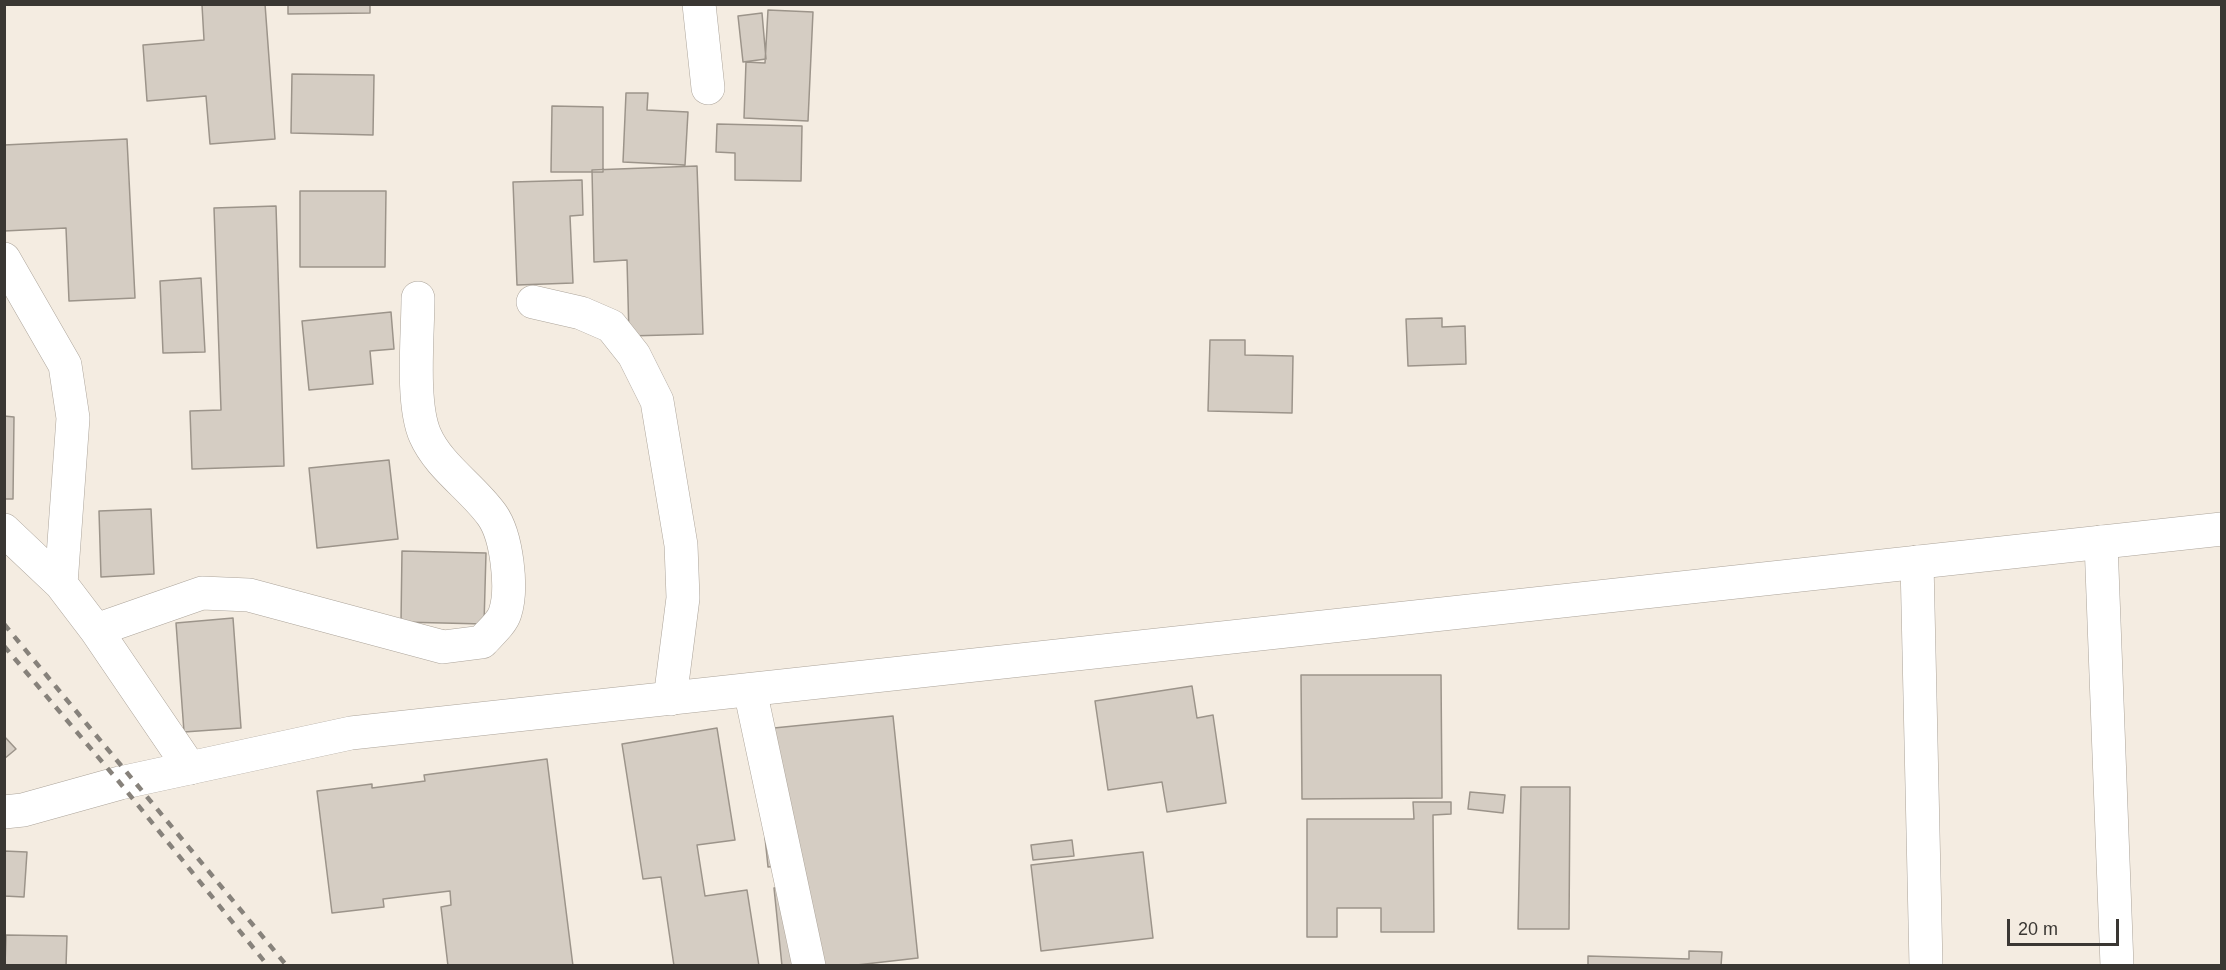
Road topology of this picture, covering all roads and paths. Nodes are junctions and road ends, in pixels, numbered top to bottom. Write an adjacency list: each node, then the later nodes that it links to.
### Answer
1 (699, 4): 2 (street)
2 (708, 88)
3 (4, 260): 10 (street)
4 (418, 298): 11 (street)
5 (533, 302): 13 (street)
6 (2222, 529): 8 (street)
7 (4, 530): 10 (street)
8 (2101, 542): 9 (street); 18 (street)
9 (1917, 562): 12 (street); 17 (street)
10 (62, 584): 11 (street)
11 (96, 630): 14 (street)
12 (750, 690): 13 (street); 16 (street)
13 (670, 699): 14 (street)
14 (190, 768): 15 (street)
15 (4, 812)
16 (809, 966)
17 (1926, 966)
18 (2117, 966)

